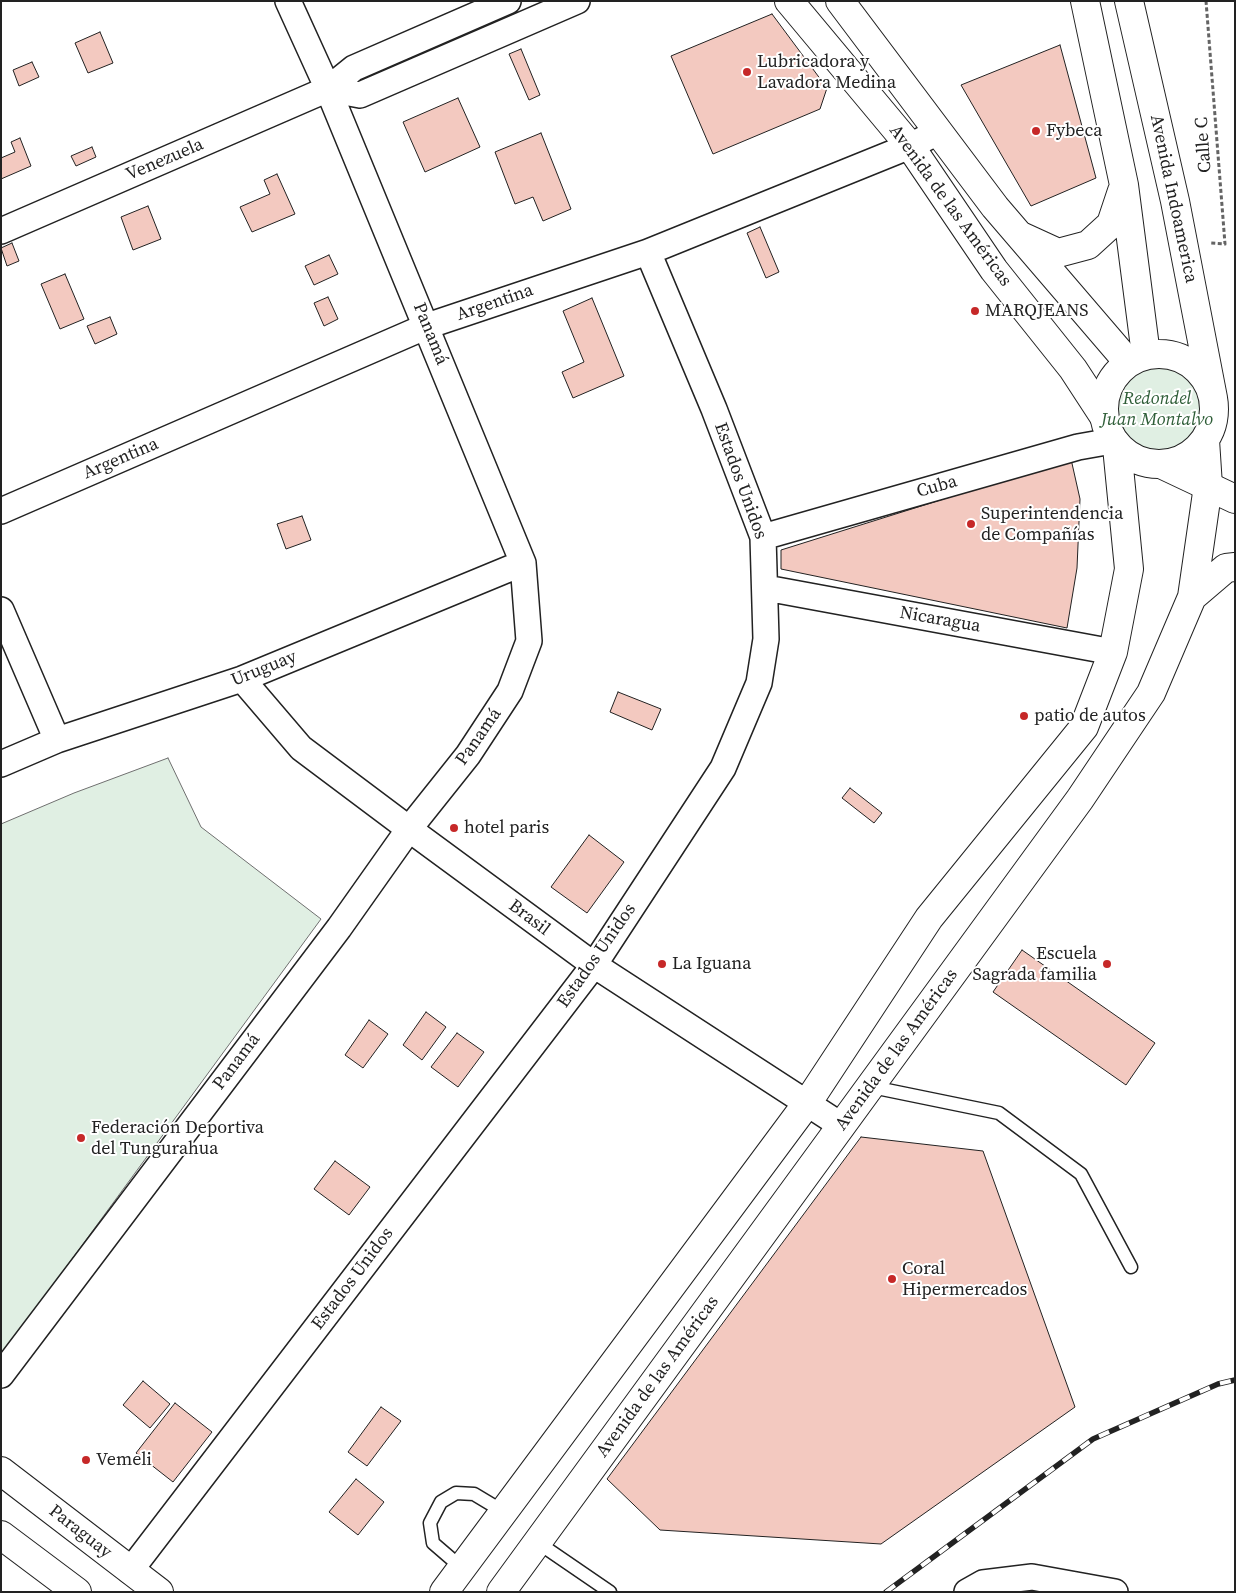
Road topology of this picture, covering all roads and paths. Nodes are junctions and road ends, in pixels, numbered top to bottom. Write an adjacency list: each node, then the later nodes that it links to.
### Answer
1 (288, 1): 9 (street, Panamá)
2 (508, 1): 9 (street, Venezuela)
3 (577, 1): 9 (street)
4 (789, 1): 11 (main road, Avenida de las Américas)
5 (840, 1): 10 (main road, Avenida de las Américas)
6 (1086, 1): 12 (main road)
7 (1129, 1): 15 (main road, Avenida Indoamerica)
8 (1206, 1): 15 (path, Calle C)
9 (328, 89): 13 (street, Venezuela); 17 (street, Panamá)
10 (938, 132): 11 (street, Argentina); 14 (main road, Avenida de las Américas)
11 (910, 146): 16 (street, Argentina); 20 (main road, Avenida de las Américas)
12 (1124, 185): 14 (main road); 18 (main road)
13 (1, 231)
14 (1023, 237): 18 (main road)
15 (1182, 242): 19 (main road, Avenida Indoamerica)
16 (648, 252): 17 (street, Argentina); 28 (street, Estados Unidos)
17 (427, 326): 27 (street, Argentina); 29 (street, Panamá)
18 (1137, 358): 19 (main road); 20 (main road)
19 (1213, 398): 22 (main road)
20 (1103, 415): 21 (main road)
21 (1115, 444): 23 (main road); 28 (street, Cuba); 34 (main road)
22 (1206, 447): 23 (main road); 24 (main road, Avenida de las Américas); 25 (main road)
23 (1163, 465): 24 (main road)
24 (1208, 486): 26 (main road); 32 (main road, Avenida de las Américas)
25 (1235, 488)
26 (1235, 499)
27 (1, 511)
28 (763, 537): 31 (street, Estados Unidos)
29 (523, 563): 35 (street, Uruguay); 38 (street, Panamá)
30 (1235, 567): 32 (main road)
31 (766, 588): 34 (street, Nicaragua); 39 (street, Estados Unidos)
32 (1192, 598): 40 (main road, Avenida de las Américas)
33 (1, 610): 36 (street)
34 (1113, 652): 41 (main road)
35 (242, 679): 36 (street, Uruguay); 38 (street, Brasil)
36 (57, 740): 37 (street, Uruguay)
37 (1, 764)
38 (409, 829): 39 (street, Brasil); 44 (street, Panamá)
39 (594, 966): 41 (street, Brasil); 50 (street, Estados Unidos)
40 (872, 1087): 42 (main road, Avenida de las Américas); 43 (lane)
41 (808, 1102): 42 (street, Brasil); 46 (main road)
42 (842, 1126): 48 (main road, Avenida de las Américas)
43 (1131, 1267)
44 (1, 1375)
45 (1, 1471): 50 (main road, Paraguay)
46 (504, 1512): 49 (main road); 49 (lane)
47 (1, 1535): 51 (main road)
48 (537, 1542): 54 (main road, Avenida de las Américas); 55 (lane)
49 (462, 1568): 53 (main road)
50 (130, 1571): 52 (main road, Paraguay)
51 (77, 1592)
52 (159, 1592)
53 (444, 1592)
54 (501, 1592)
55 (610, 1592)
56 (967, 1592): 57 (street)
57 (1115, 1592)

